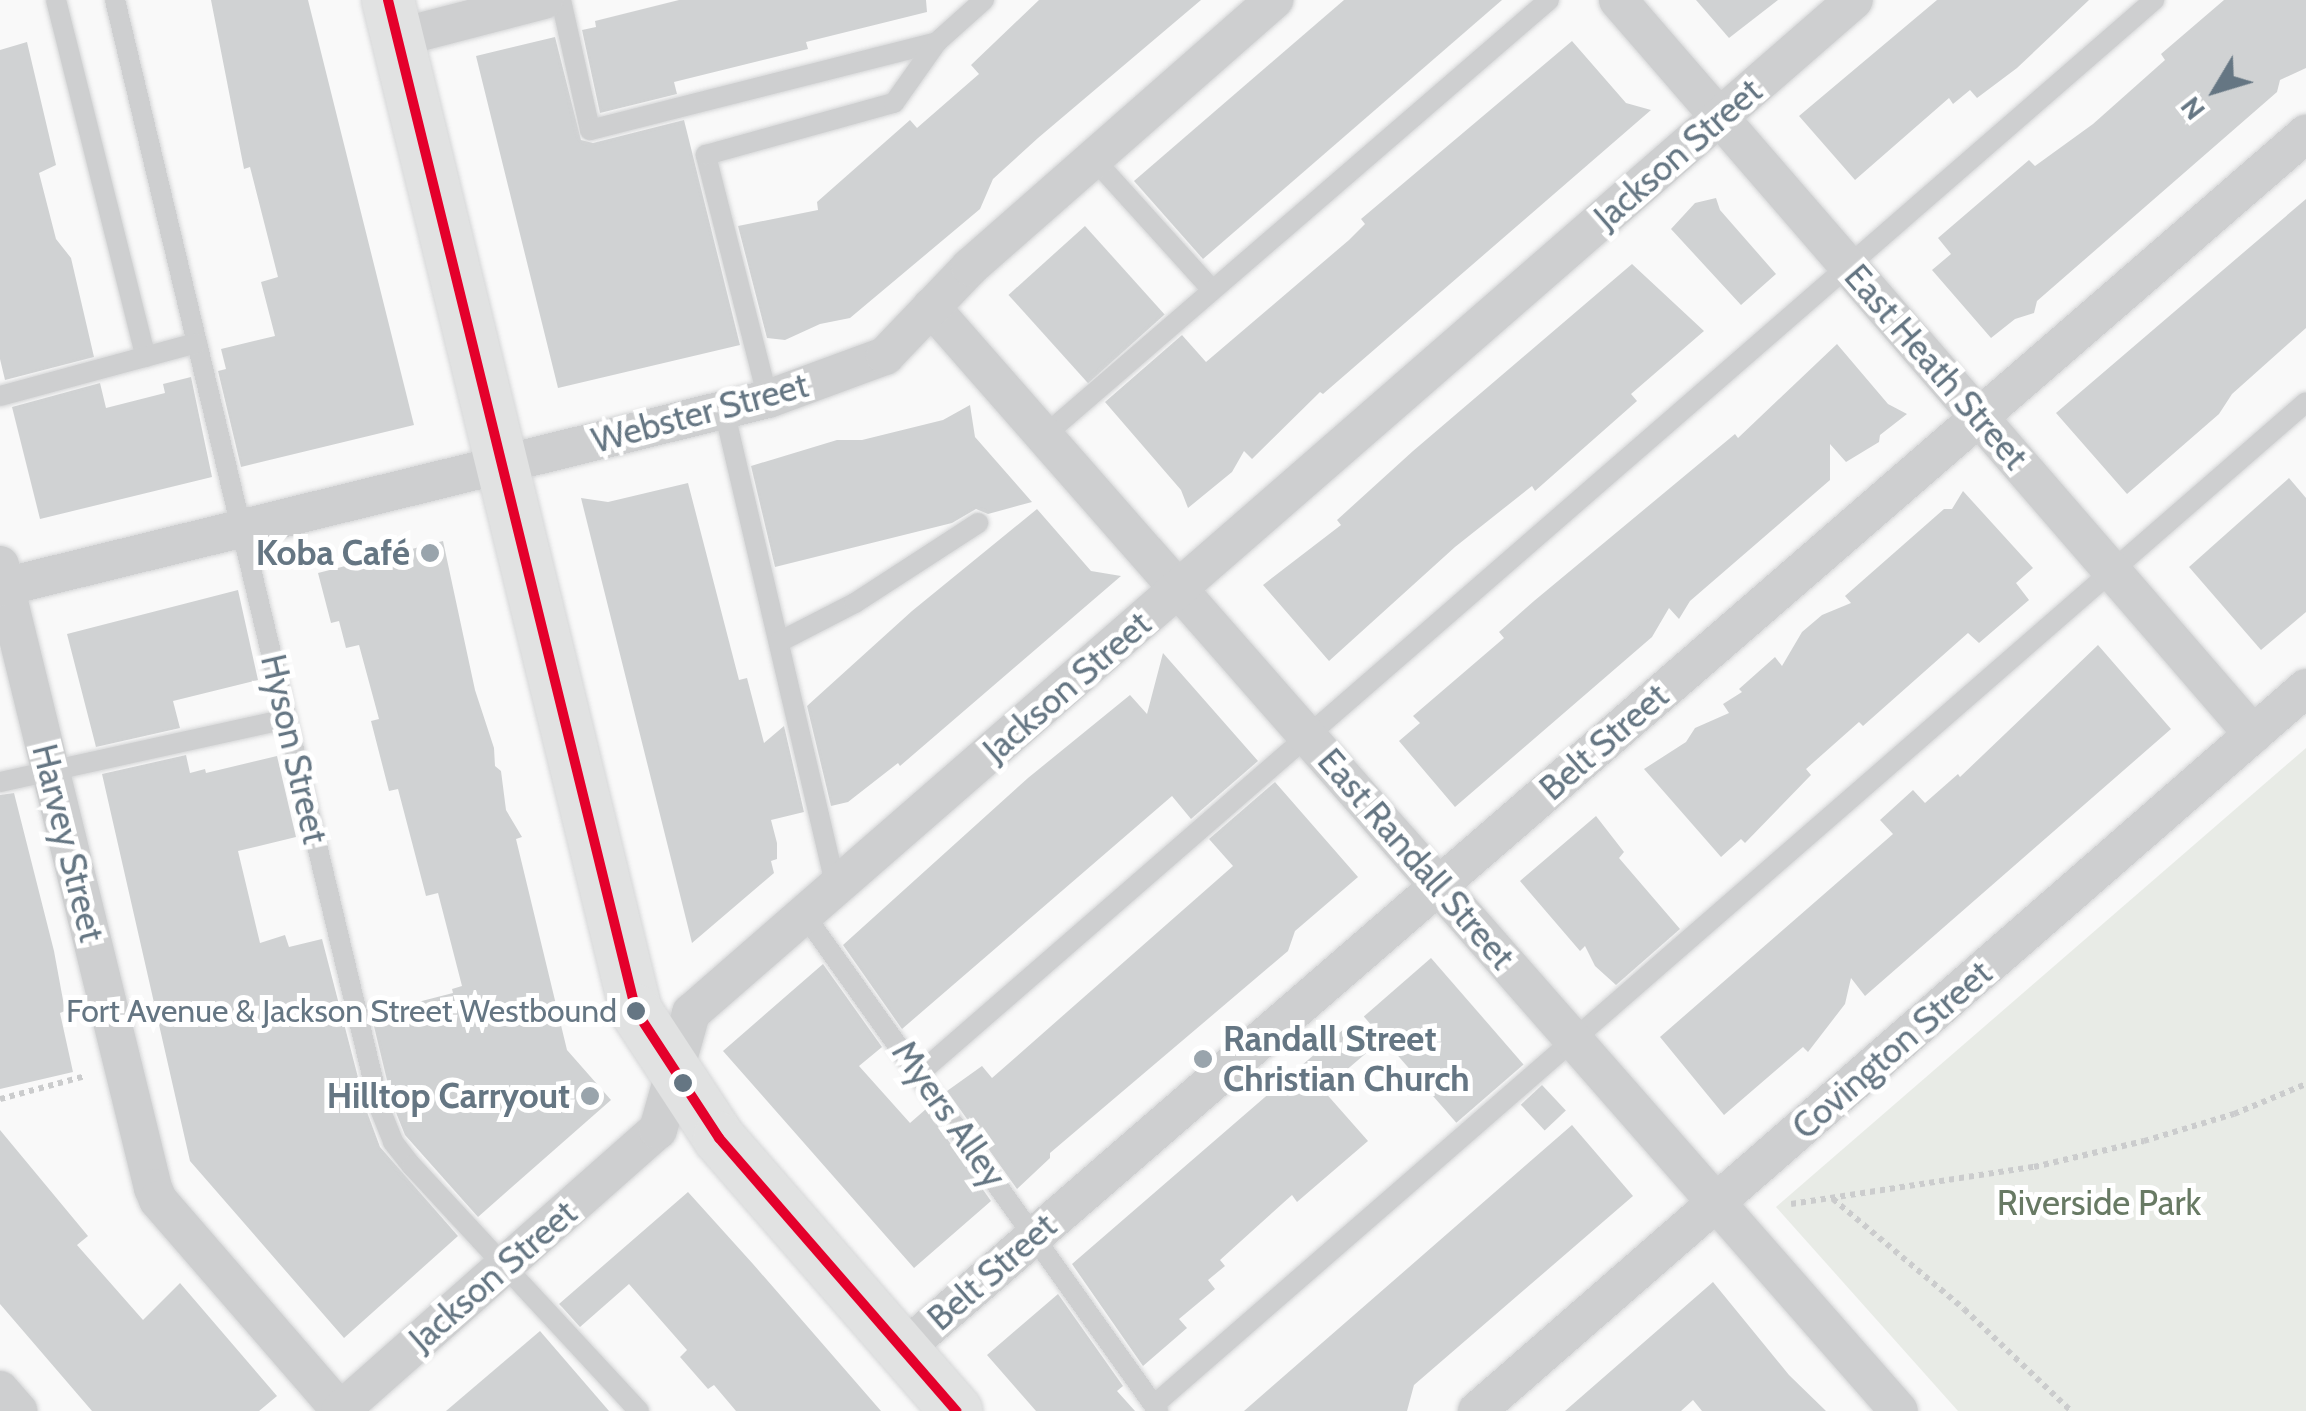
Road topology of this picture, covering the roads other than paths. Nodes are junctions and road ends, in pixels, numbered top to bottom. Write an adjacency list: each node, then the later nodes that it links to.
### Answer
1 (56, 0): 20 (lane)
2 (114, 0): 19 (lane, Hyson Street)
3 (544, 0): 11 (street)
4 (561, 0): 12 (lane)
5 (984, 0): 12 (lane)
6 (1274, 0): 15 (street, Webster Street)
7 (1549, 0): 17 (lane)
8 (1618, 0): 13 (street, East Heath Street)
9 (1854, 0): 13 (street, Jackson Street)
10 (2154, 0): 16 (lane)
11 (392, 19): 27 (street)
12 (937, 42): 22 (lane)
13 (1720, 118): 16 (street, East Heath Street); 32 (street, Jackson Street)
14 (2306, 134): 25 (street, Belt Street)
15 (1092, 157): 17 (lane); 18 (street, Webster Street)
16 (1850, 268): 25 (street, East Heath Street); 37 (lane)
17 (1212, 290): 26 (lane)
18 (931, 308): 22 (street, Webster Street); 26 (street, East Randall Street)
19 (197, 342): 20 (lane); 29 (lane, Hyson Street)
20 (146, 357): 21 (lane)
21 (0, 396)
22 (768, 399): 24 (street, Webster Street)
23 (2306, 402): 30 (lane)
24 (724, 410): 27 (street, Webster Street); 33 (lane)
25 (1979, 417): 30 (street, East Heath Street); 40 (street, Belt Street)
26 (1044, 436): 32 (street, East Randall Street)
27 (501, 465): 29 (street, Webster Street); 45 (street)
28 (978, 523): 33 (lane)
29 (241, 529): 31 (street, Webster Street); 35 (lane, Hyson Street)
30 (2112, 571): 36 (street, East Heath Street); 43 (lane)
31 (2, 580): 38 (street, Harvey Street)
32 (1178, 589): 37 (street, East Randall Street); 41 (street, Jackson Street)
33 (779, 642): 41 (lane)
34 (2306, 688): 36 (street, Covington Street)
35 (287, 719): 38 (lane); 48 (lane, Hyson Street)
36 (2253, 734): 46 (street, Covington Street)
37 (1307, 735): 40 (street, East Randall Street); 44 (lane)
38 (51, 771): 39 (lane); 53 (street, Harvey Street)
39 (0, 782)
40 (1439, 885): 43 (street, East Randall Street); 47 (street, Belt Street)
41 (836, 889): 42 (street, Jackson Street)
42 (806, 916): 44 (lane, Myers Alley); 45 (street, Jackson Street)
43 (1574, 1039): 46 (street, East Randall Street); 51 (lane)
44 (920, 1072): 47 (lane, Myers Alley)
45 (672, 1073): 48 (street, Jackson Street); 49 (street)
46 (1718, 1202): 56 (street, Covington Street); 57 (street, East Randall Street)
47 (1035, 1236): 49 (street, Belt Street); 51 (lane, Myers Alley)
48 (504, 1265): 53 (street, Jackson Street); 54 (lane, Hyson Street)
49 (903, 1350): 55 (street)
50 (0, 1390): 52 (street)
51 (1156, 1408)
52 (18, 1411)
53 (340, 1411)
54 (639, 1411)
55 (956, 1411)
56 (1477, 1411)
57 (1899, 1411)

